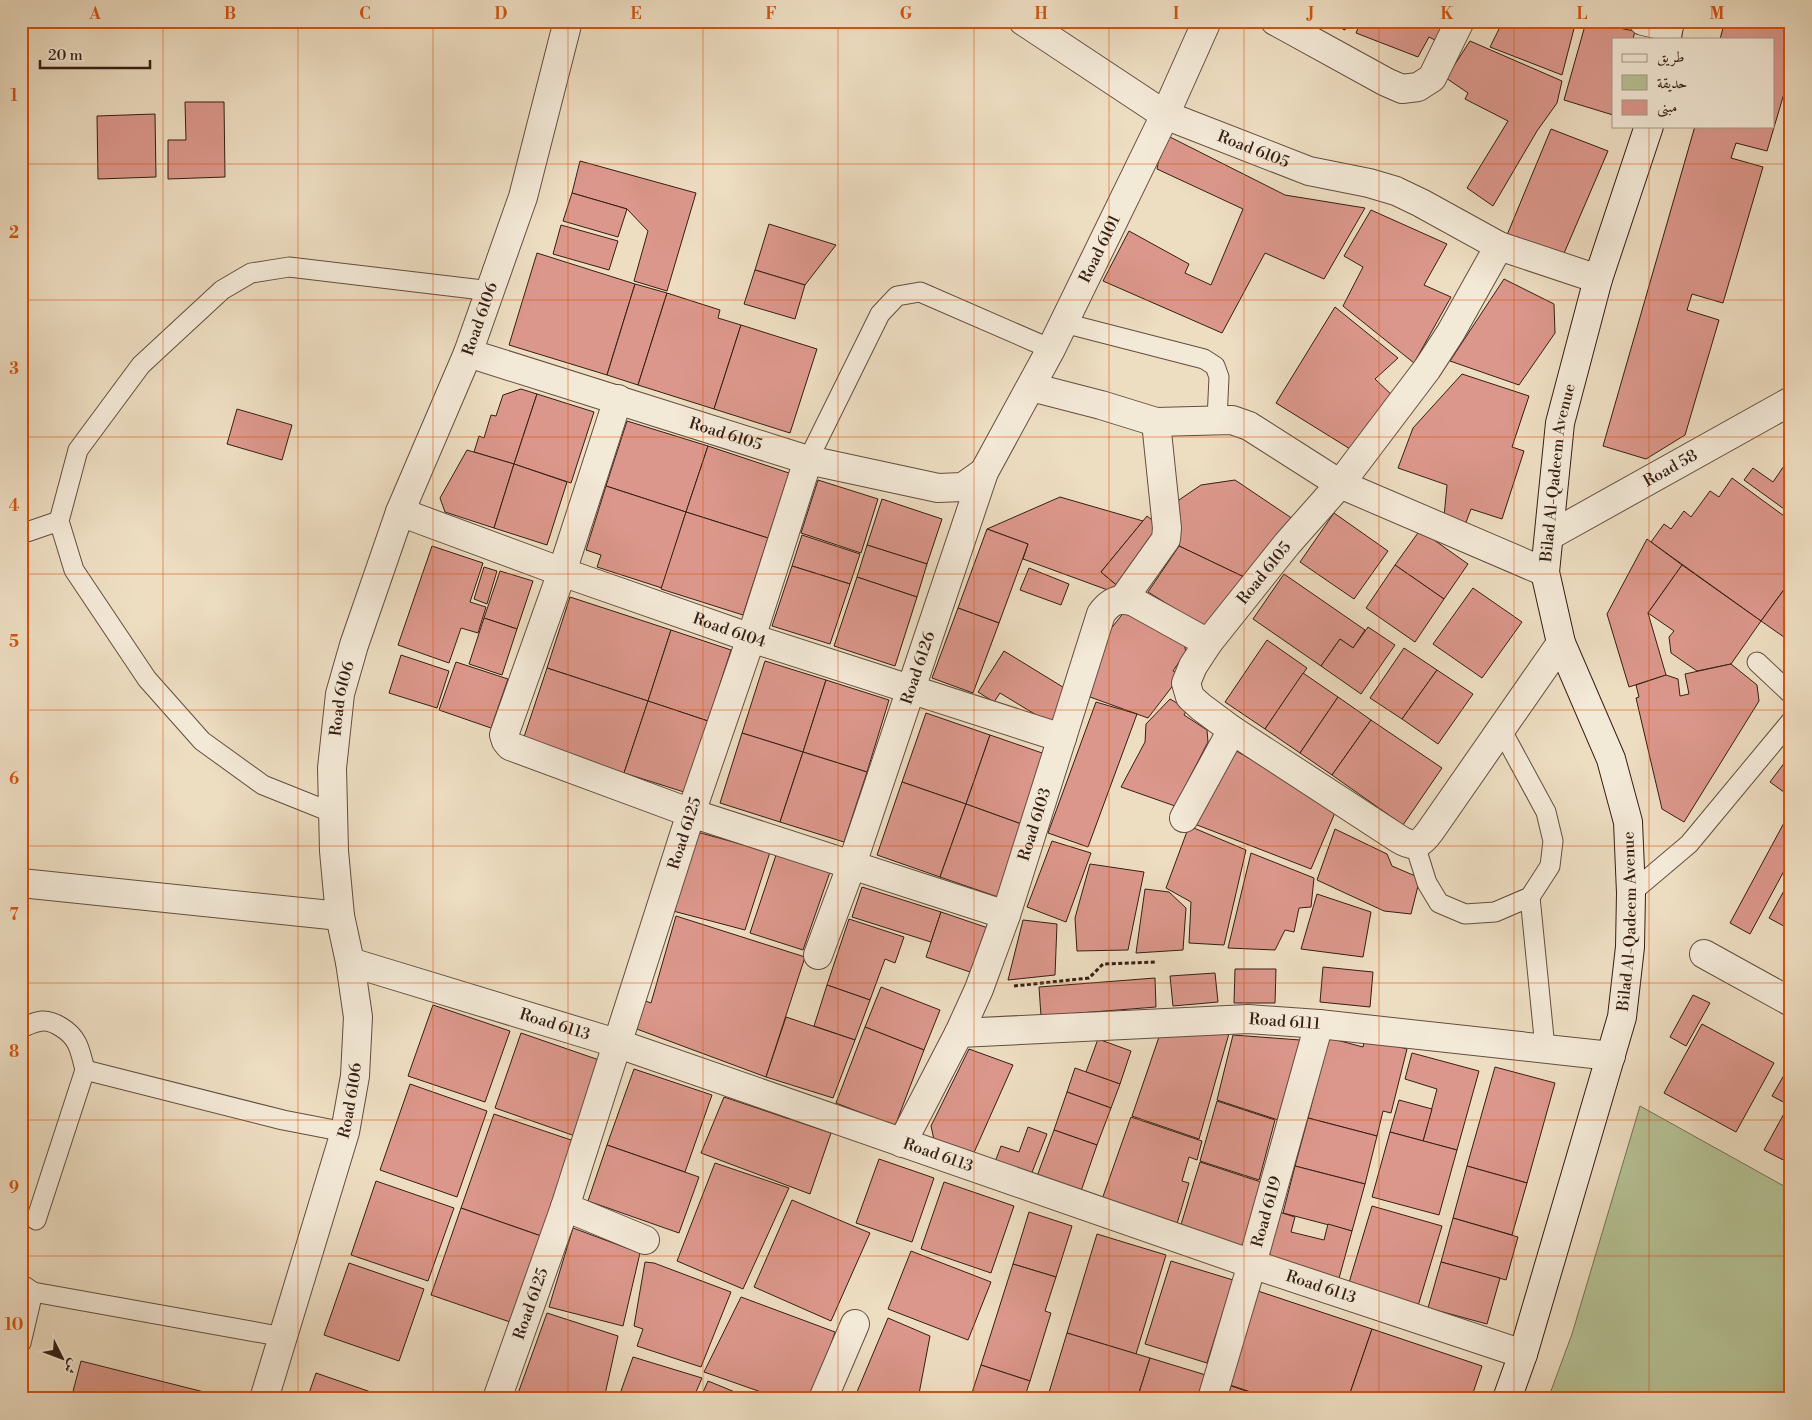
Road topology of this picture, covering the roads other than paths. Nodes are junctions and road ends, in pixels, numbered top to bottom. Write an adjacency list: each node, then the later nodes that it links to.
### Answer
1 (568, 21): 10 (street, Road 6106)
2 (1023, 21): 6 (street, Road 6105)
3 (1207, 21): 6 (street, Road 6101)
4 (1275, 21): 5 (street)
5 (1460, 21)
6 (1165, 115): 8 (street, Road 6105); 11 (street, Road 6101)
7 (1648, 128): 9 (street, Bilad Al-Qadeem Avenue)
8 (1499, 246): 9 (street, Road 6105); 21 (street, Road 6105)
9 (1598, 279): 25 (street, Bilad Al-Qadeem Avenue)
10 (491, 291): 13 (street, Road 6106); 23 (lane)
11 (1064, 323): 12 (street, Road 6101); 17 (lane)
12 (1051, 349): 14 (street, Road 6101); 19 (lane)
13 (468, 353): 15 (street, Road 6105); 22 (street, Road 6106)
14 (1031, 387): 18 (street); 20 (street, Road 6101)
15 (618, 399): 19 (street, Road 6105); 26 (street)
16 (1791, 401): 25 (street, Road 58)
17 (1217, 420): 18 (street); 21 (street)
18 (1156, 422): 28 (street)
19 (808, 460): 20 (street, Road 6105); 29 (street, Road 6125)
20 (984, 472): 33 (street, Road 6126)
21 (1340, 484): 27 (street); 30 (street, Road 6105)
22 (400, 512): 26 (street, Road 6104); 39 (street, Road 6106)
23 (59, 521): 24 (lane); 39 (lane)
24 (21, 534)
25 (1549, 536): 27 (street, Bilad Al-Qadeem Avenue)
26 (562, 572): 29 (street, Road 6104); 40 (street)
27 (1545, 572): 31 (street, Bilad Al-Qadeem Avenue)
28 (1124, 598): 30 (street); 38 (street, Road 6103)
29 (751, 638): 33 (street, Road 6104); 40 (street, Road 6125)
30 (1208, 643): 37 (street, Road 6105)
31 (1561, 643): 36 (street); 45 (street, Bilad Al-Qadeem Avenue)
32 (1757, 662): 34 (lane)
33 (910, 688): 38 (street, Road 6104); 43 (street, Road 6126)
34 (1791, 694)
35 (1791, 721): 45 (lane)
36 (1501, 729): 42 (street); 46 (lane)
37 (1232, 730): 41 (street); 42 (street)
38 (1062, 738): 47 (street, Road 6103)
39 (333, 813): 48 (street, Road 6106)
40 (691, 813): 43 (street); 56 (street, Road 6125)
41 (1184, 818)
42 (1407, 842): 46 (lane)
43 (852, 864): 47 (street); 50 (street, Road 6126)
44 (21, 883): 48 (street)
45 (1631, 893): 58 (street, Bilad Al-Qadeem Avenue)
46 (1530, 897): 57 (lane)
47 (1006, 915): 55 (street, Road 6103)
48 (340, 916): 51 (street, Road 6106)
49 (1704, 954): 52 (street)
50 (818, 955)
51 (350, 962): 56 (street, Road 6113); 60 (street, Road 6106)
52 (1791, 1002)
53 (1319, 1024): 55 (street, Road 6111); 57 (street, Road 6111); 65 (street, Road 6119)
54 (21, 1028): 59 (lane)
55 (959, 1033): 61 (street, Road 6103)
56 (616, 1043): 61 (street, Road 6113); 62 (street, Road 6125)
57 (1545, 1048): 58 (street, Road 6111)
58 (1611, 1056): 70 (street, Bilad Al-Qadeem Avenue)
59 (85, 1070): 60 (lane); 63 (lane)
60 (345, 1132): 68 (street, Road 6106)
61 (902, 1143): 65 (street, Road 6113)
62 (564, 1207): 64 (street); 72 (street, Road 6125)
63 (36, 1220)
64 (645, 1240)
65 (1252, 1264): 70 (street, Road 6113); 74 (street, Road 6119)
66 (27, 1288): 68 (lane); 69 (lane)
67 (855, 1324): 73 (street)
68 (284, 1337): 71 (street, Road 6106)
69 (21, 1343)
70 (1523, 1354): 75 (street, Bilad Al-Qadeem Avenue)
71 (264, 1399)
72 (497, 1399)
73 (823, 1399)
74 (1212, 1399)
75 (1507, 1399)

